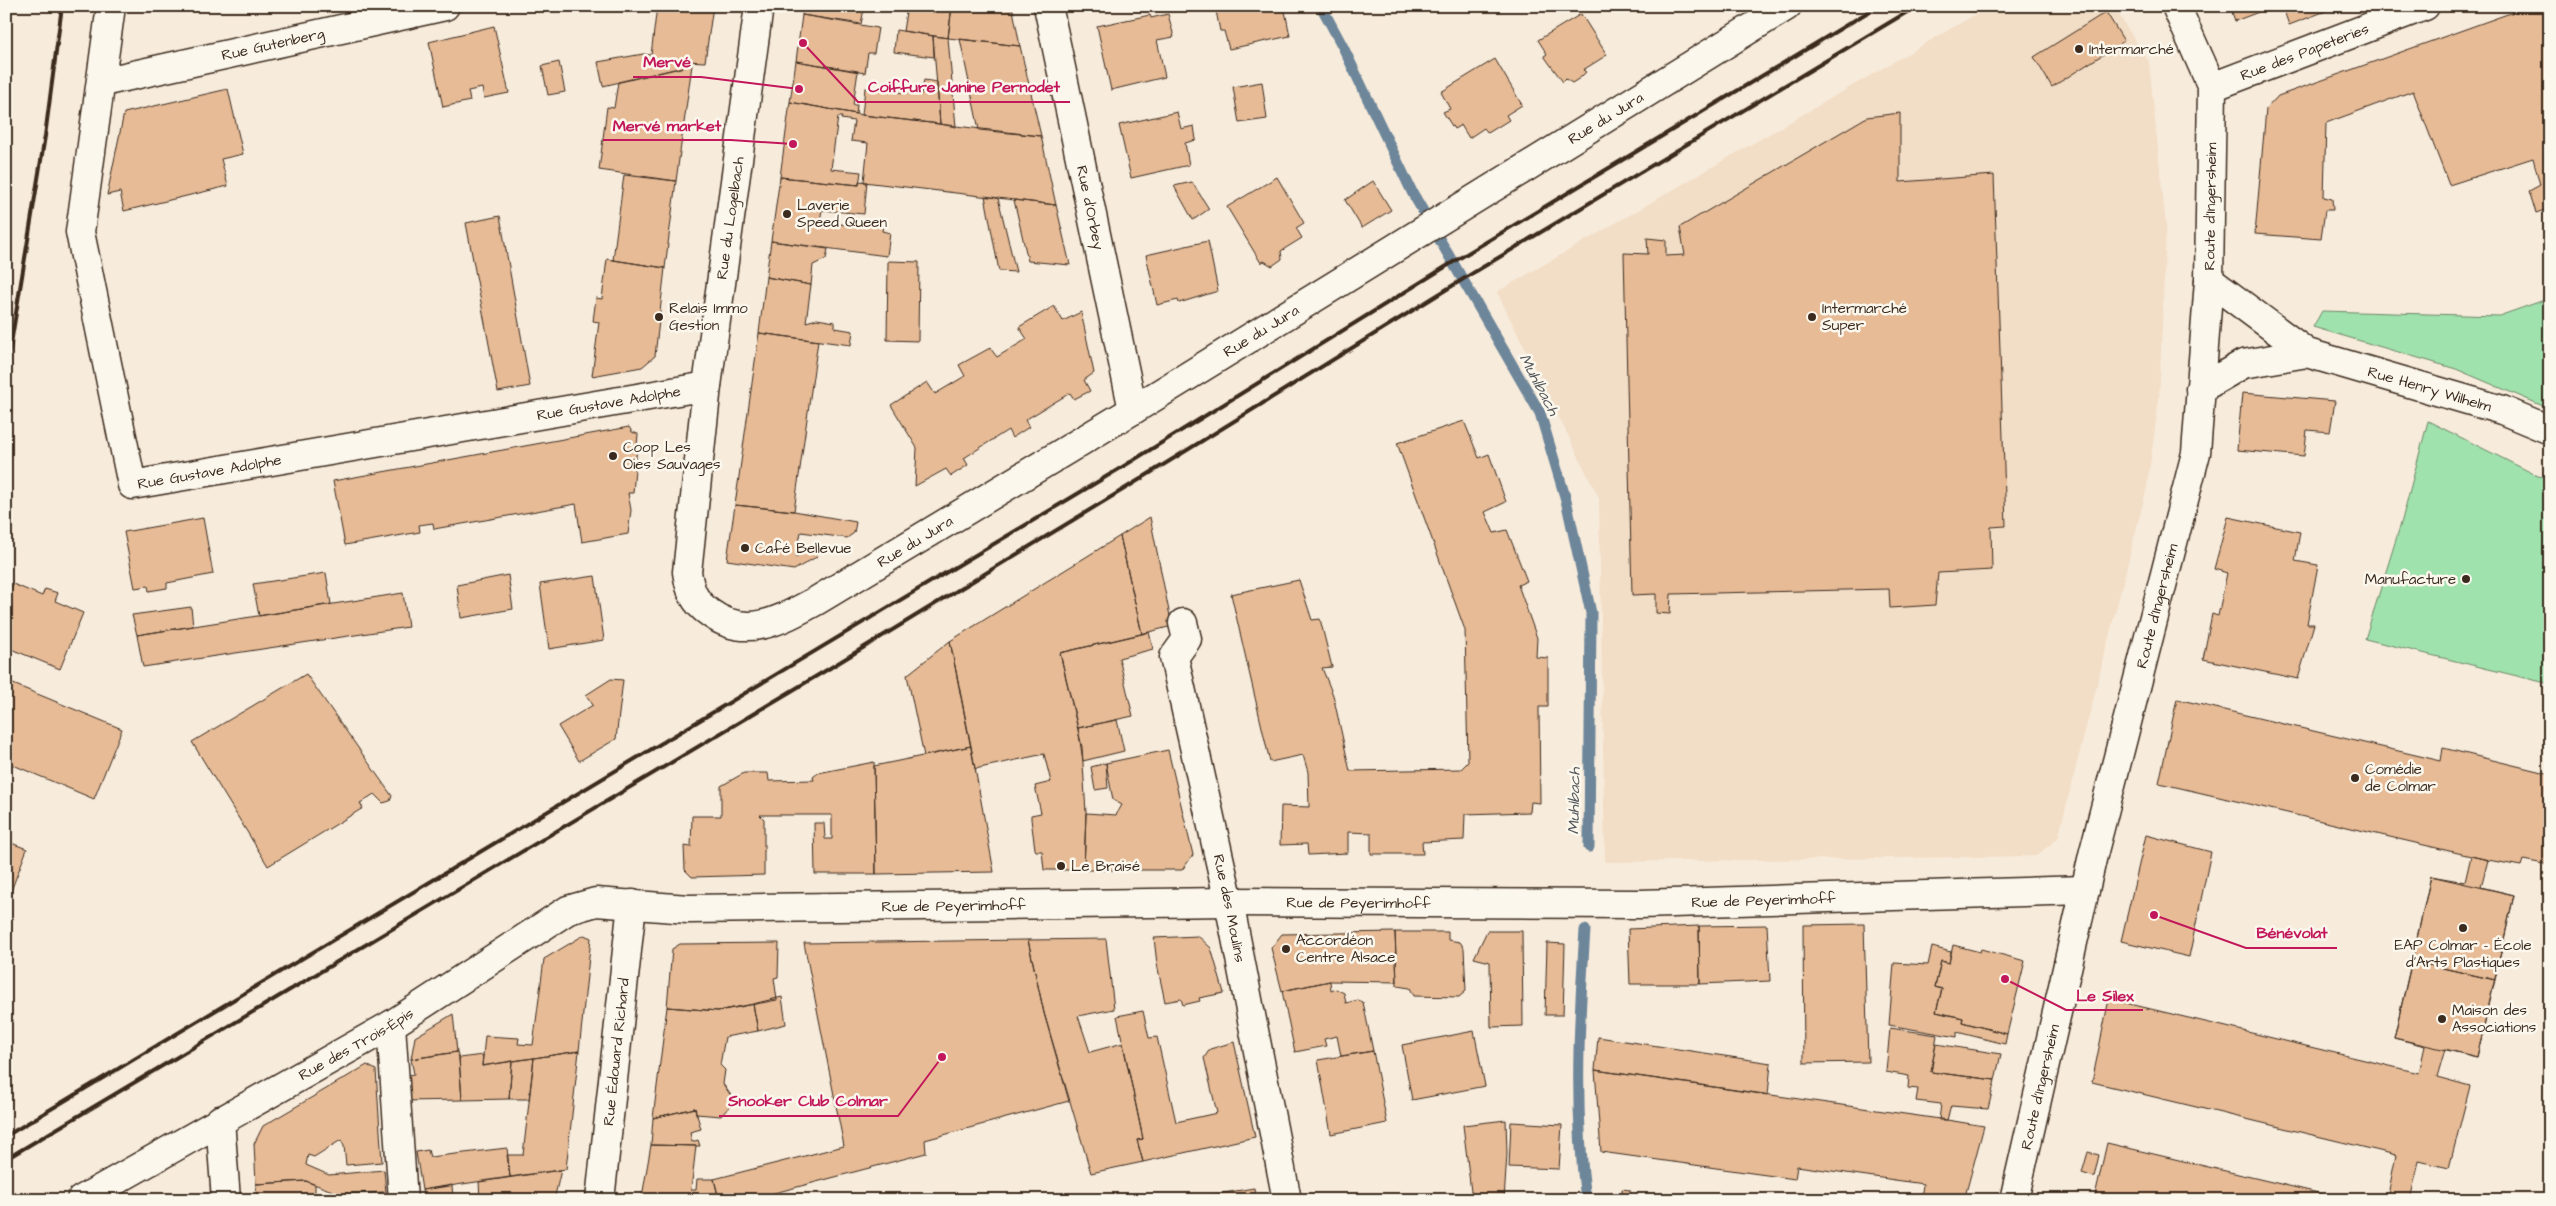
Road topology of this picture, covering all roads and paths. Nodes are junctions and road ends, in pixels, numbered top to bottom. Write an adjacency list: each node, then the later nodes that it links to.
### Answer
1 (111, 6): 8 (street, Rue Gustave Adolphe)
2 (445, 6): 8 (street, Rue Gutenberg)
3 (759, 6): 12 (street, Rue du Logelbach)
4 (1048, 6): 14 (street, Rue d'Orbey)
5 (1787, 6): 14 (street, Rue du Jura)
6 (2176, 6): 9 (street, Route d'Ingersheim)
7 (2425, 6): 9 (street, Rue des Papeteries)
8 (102, 82): 12 (street, Rue Gustave Adolphe)
9 (2212, 87): 10 (street, Route d'Ingersheim)
10 (2209, 280): 11 (street, Rue Henry Wilhelm); 13 (street, Route d'Ingersheim)
11 (2307, 353): 13 (street, Rue Henry Wilhelm); 15 (street, Rue Henry Wilhelm)
12 (707, 386): 17 (street, Rue du Logelbach)
13 (2200, 389): 18 (street, Route d'Ingersheim)
14 (1133, 410): 17 (street, Rue du Jura)
15 (2550, 430)
16 (1183, 623): 19 (street, Rue des Moulins)
17 (723, 624)
18 (2085, 890): 19 (street, Rue de Peyerimhoff); 28 (street, Route d'Ingersheim)
19 (1228, 902): 20 (street, Rue de Peyerimhoff); 27 (street, Rue des Moulins)
20 (632, 904): 21 (street, Rue des Trois-Épis); 26 (street, Rue Édouard Richard)
21 (391, 1025): 22 (street, Rue des Trois-Épis); 25 (street)
22 (220, 1120): 23 (street, Rue des Trois-Épis); 24 (street)
23 (82, 1200)
24 (226, 1200)
25 (402, 1200)
26 (600, 1200)
27 (1287, 1200)
28 (2014, 1200)

